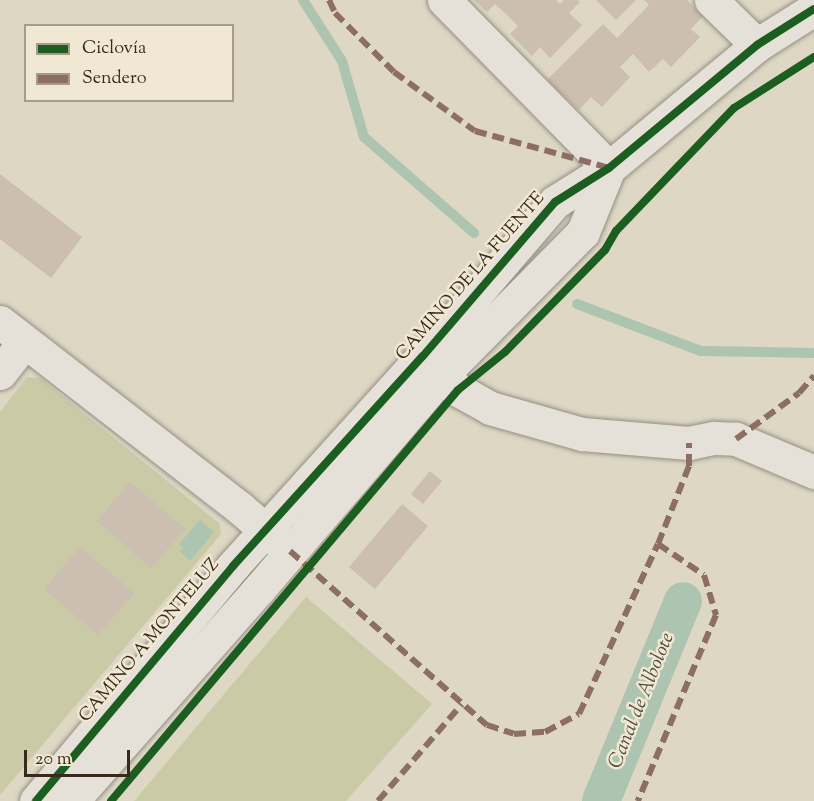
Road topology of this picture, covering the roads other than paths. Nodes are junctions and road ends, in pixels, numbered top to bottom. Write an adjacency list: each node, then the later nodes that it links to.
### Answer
1 (444, 0): 5 (street)
2 (711, 0): 4 (street)
3 (814, 9): 4 (street, CAMINO DE LA FUENTE)
4 (757, 45): 5 (street, CAMINO DE LA FUENTE)
5 (609, 168): 7 (street, CAMINO DE LA FUENTE)
6 (12, 332): 8 (street); 10 (street)
7 (433, 365): 9 (street); 10 (street, CAMINO DE LA FUENTE); 11 (street, CAMINO DE LA FUENTE)
8 (0, 373)
9 (814, 472)
10 (265, 530): 11 (street); 12 (street, CAMINO A MONTELUZ)
11 (290, 551): 13 (street)
12 (36, 801)
13 (72, 801)

